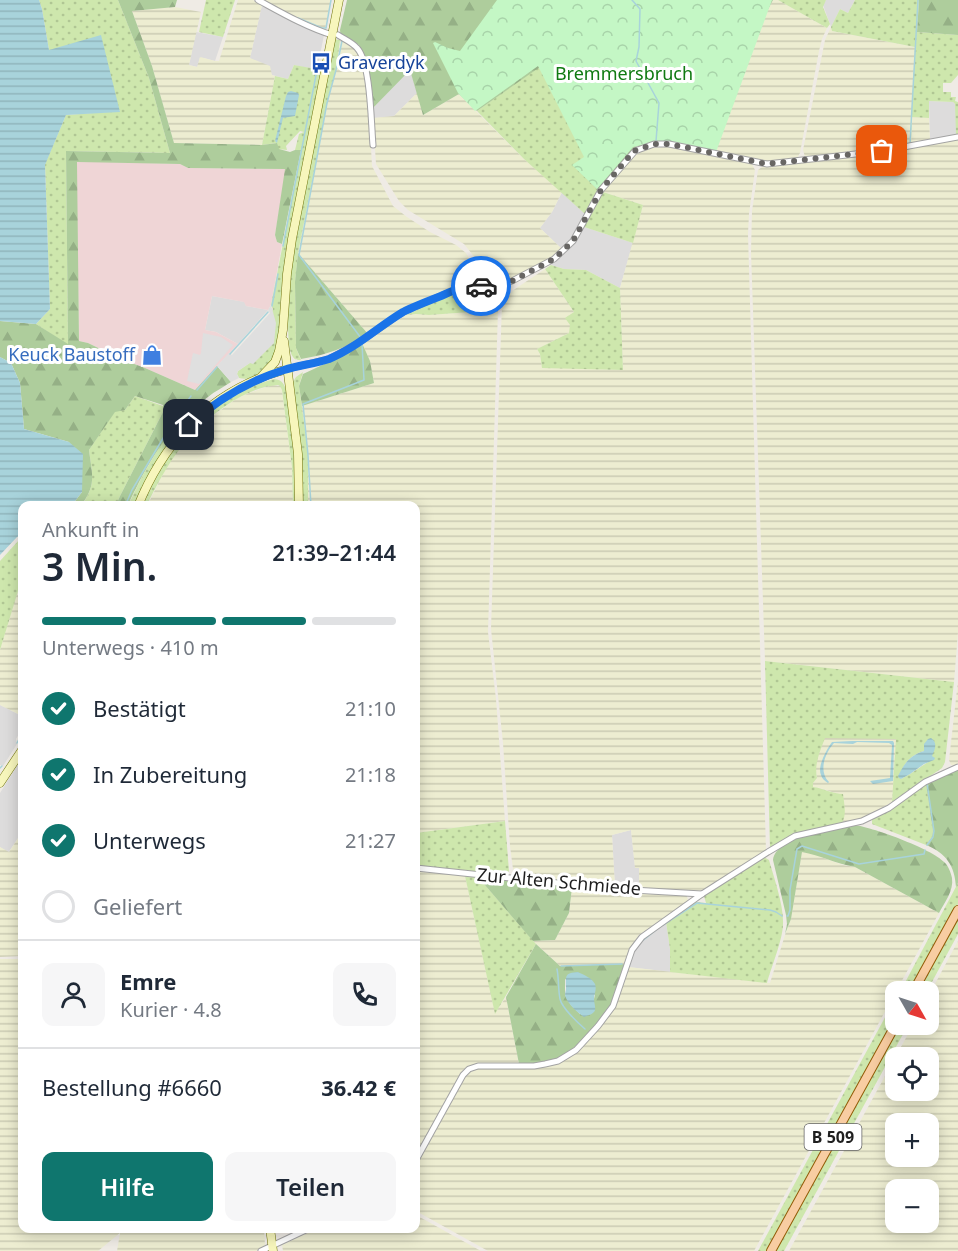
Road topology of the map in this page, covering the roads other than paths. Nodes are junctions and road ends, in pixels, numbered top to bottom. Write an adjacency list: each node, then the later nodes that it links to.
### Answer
1 (258, 0): 3 (street)
2 (339, 0): 3 (main road)
3 (335, 35): 5 (street); 6 (main road)
4 (958, 137): 7 (street)
5 (373, 145)
6 (283, 330): 7 (main road); 8 (main road)
7 (291, 368): 8 (main road); 10 (main road)
8 (260, 378): 9 (main road)
9 (140, 501)
10 (299, 501)
11 (18, 756): 13 (main road)
12 (958, 767): 15 (street)
13 (0, 783)
14 (420, 868): 15 (street, Zur Alten Schmiede)
15 (702, 894): 19 (street)
16 (958, 910): 17 (main road)
17 (919, 981)
18 (890, 1035): 24 (main road, B 509)
19 (420, 1153)
20 (270, 1233): 22 (main road)
21 (301, 1233): 22 (street)
22 (272, 1249): 23 (street)
23 (261, 1251)
24 (771, 1251)

